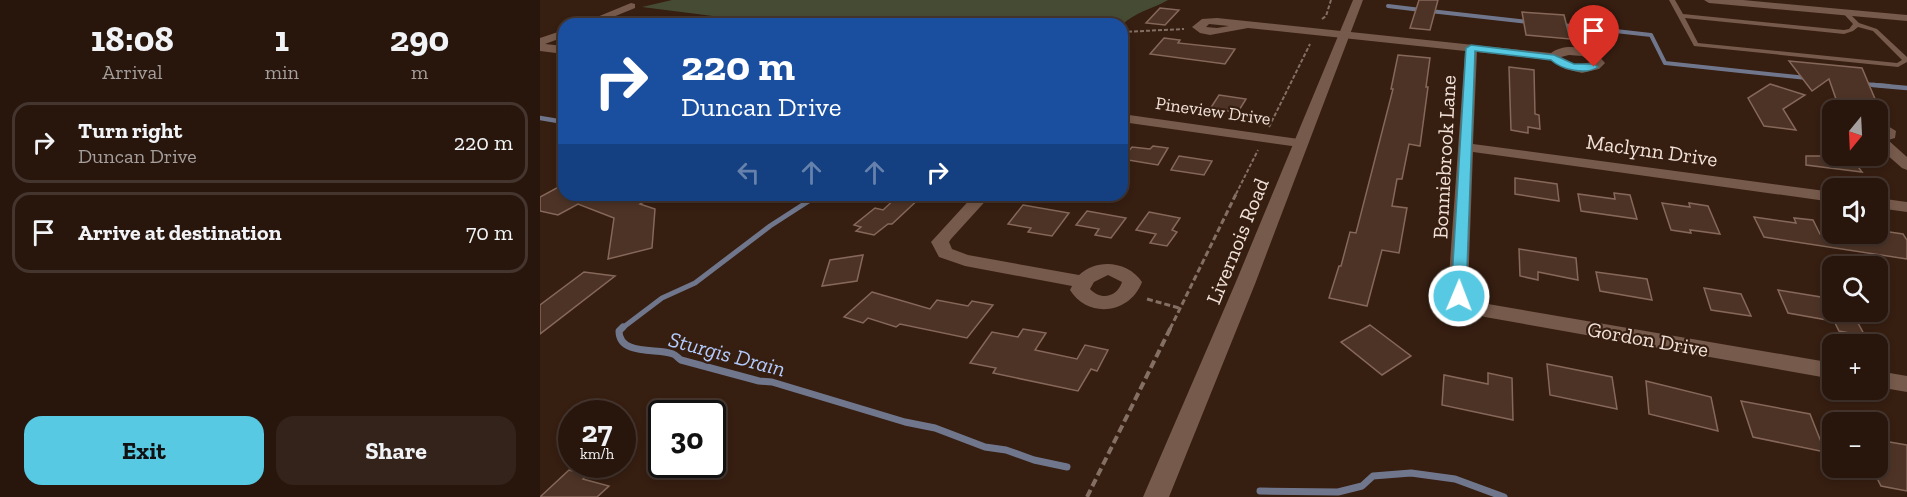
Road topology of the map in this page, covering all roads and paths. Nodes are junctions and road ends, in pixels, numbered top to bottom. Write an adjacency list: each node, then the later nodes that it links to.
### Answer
1 (1331, 0): 12 (path)
2 (1358, 0): 15 (street, Livernois Road)
3 (1672, 0): 7 (lane)
4 (1709, 0): 6 (street)
5 (631, 6): 8 (street)
6 (1845, 12): 9 (street); 11 (lane)
7 (1681, 16): 11 (lane); 11 (lane)
8 (601, 18)
9 (1907, 18)
10 (1250, 24): 15 (street)
11 (1857, 24)
12 (1318, 27)
13 (1185, 29): 14 (path)
14 (1128, 32)
15 (1344, 34): 20 (street); 26 (street, Livernois Road)
16 (558, 35): 18 (street)
17 (1314, 37): 24 (path)
18 (540, 42)
19 (540, 47): 21 (street)
20 (1471, 48): 22 (street); 27 (street, Bonniebrook Lane)
21 (558, 49)
22 (1554, 57)
23 (1128, 119): 26 (street, Pineview Drive)
24 (1268, 130)
25 (1261, 143): 37 (path)
26 (1299, 143): 42 (street, Livernois Road)
27 (1466, 147): 30 (street, Maclynn Drive); 36 (street, Bonniebrook Lane)
28 (1888, 148): 29 (street)
29 (1907, 165)
30 (1822, 196)
31 (977, 201): 34 (street)
32 (1888, 204): 33 (street)
33 (1907, 207)
34 (1082, 282)
35 (1148, 299): 37 (path)
36 (1464, 302): 38 (street, Gordon Drive)
37 (1179, 308): 41 (path)
38 (1822, 369)
39 (1888, 381): 40 (street)
40 (1907, 384)
41 (1087, 497)
42 (1156, 497)

